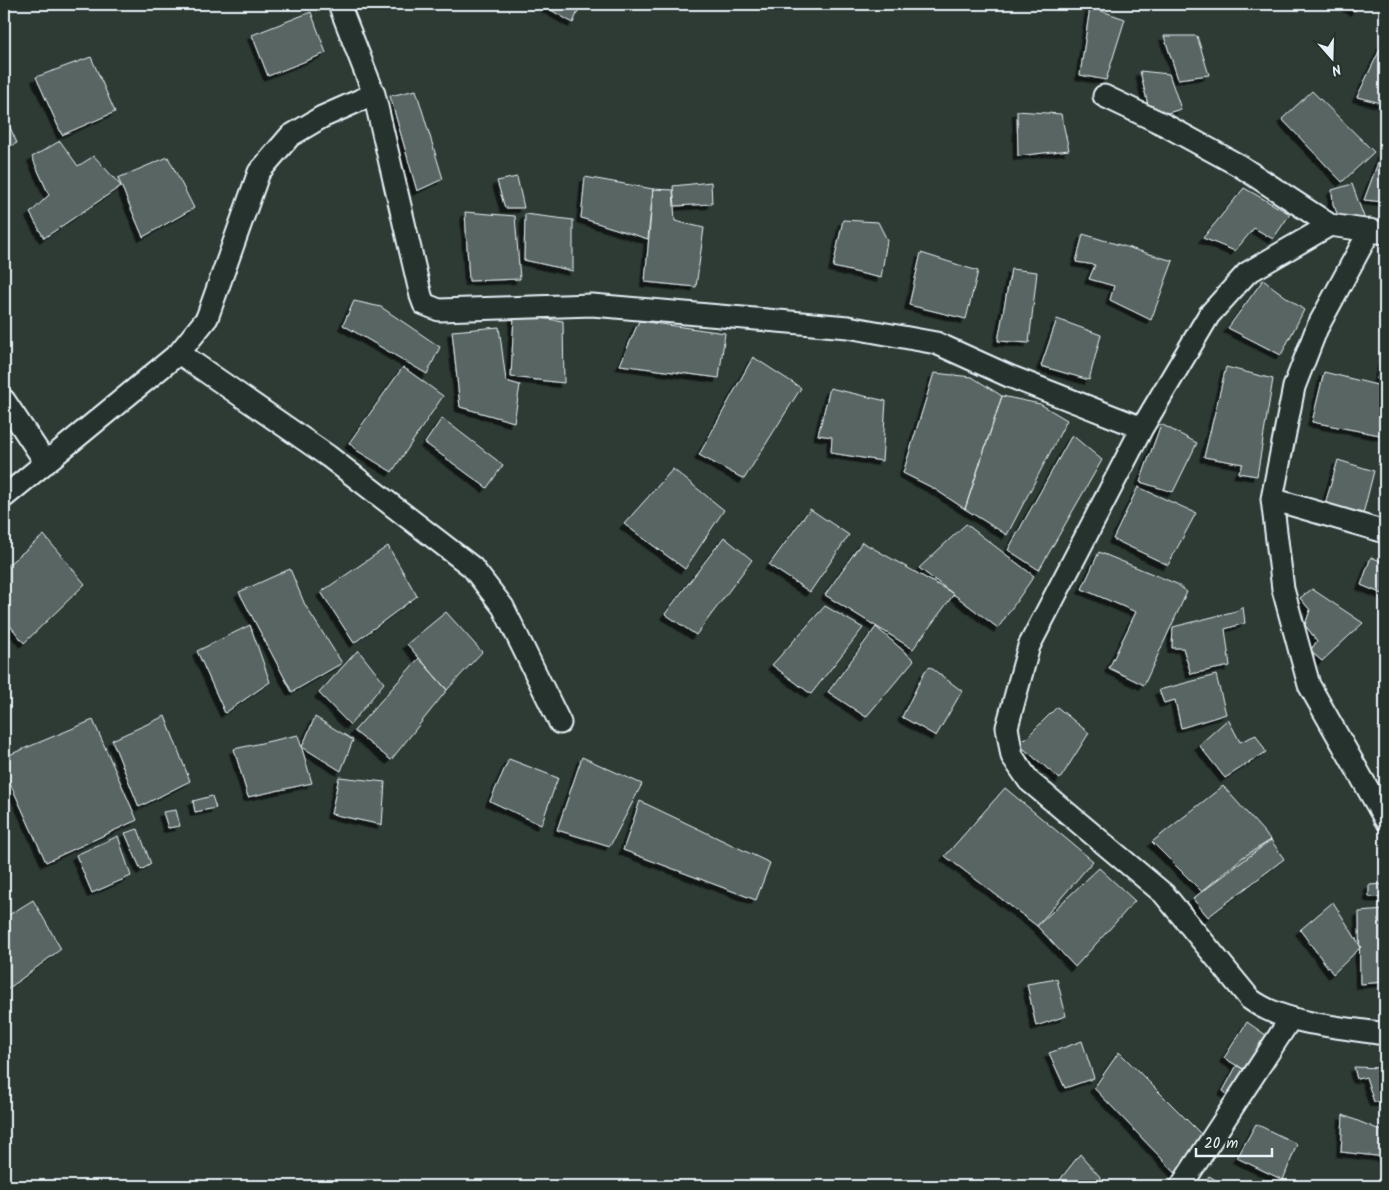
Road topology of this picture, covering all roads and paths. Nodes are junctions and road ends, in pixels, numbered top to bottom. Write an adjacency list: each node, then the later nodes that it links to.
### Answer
1 (339, 4): 2 (street)
2 (374, 94): 6 (street); 8 (street)
3 (1104, 96): 4 (street)
4 (1330, 225): 5 (street); 8 (street)
5 (1378, 232): 11 (street)
6 (179, 353): 9 (street); 13 (street)
7 (4, 400): 9 (street)
8 (1142, 428): 15 (street)
9 (46, 463): 10 (street)
10 (4, 497)
11 (1272, 499): 12 (street); 14 (street)
12 (1385, 532)
13 (560, 723)
14 (1385, 819)
15 (1291, 1018): 16 (street); 17 (street)
16 (1385, 1034)
17 (1181, 1186)

